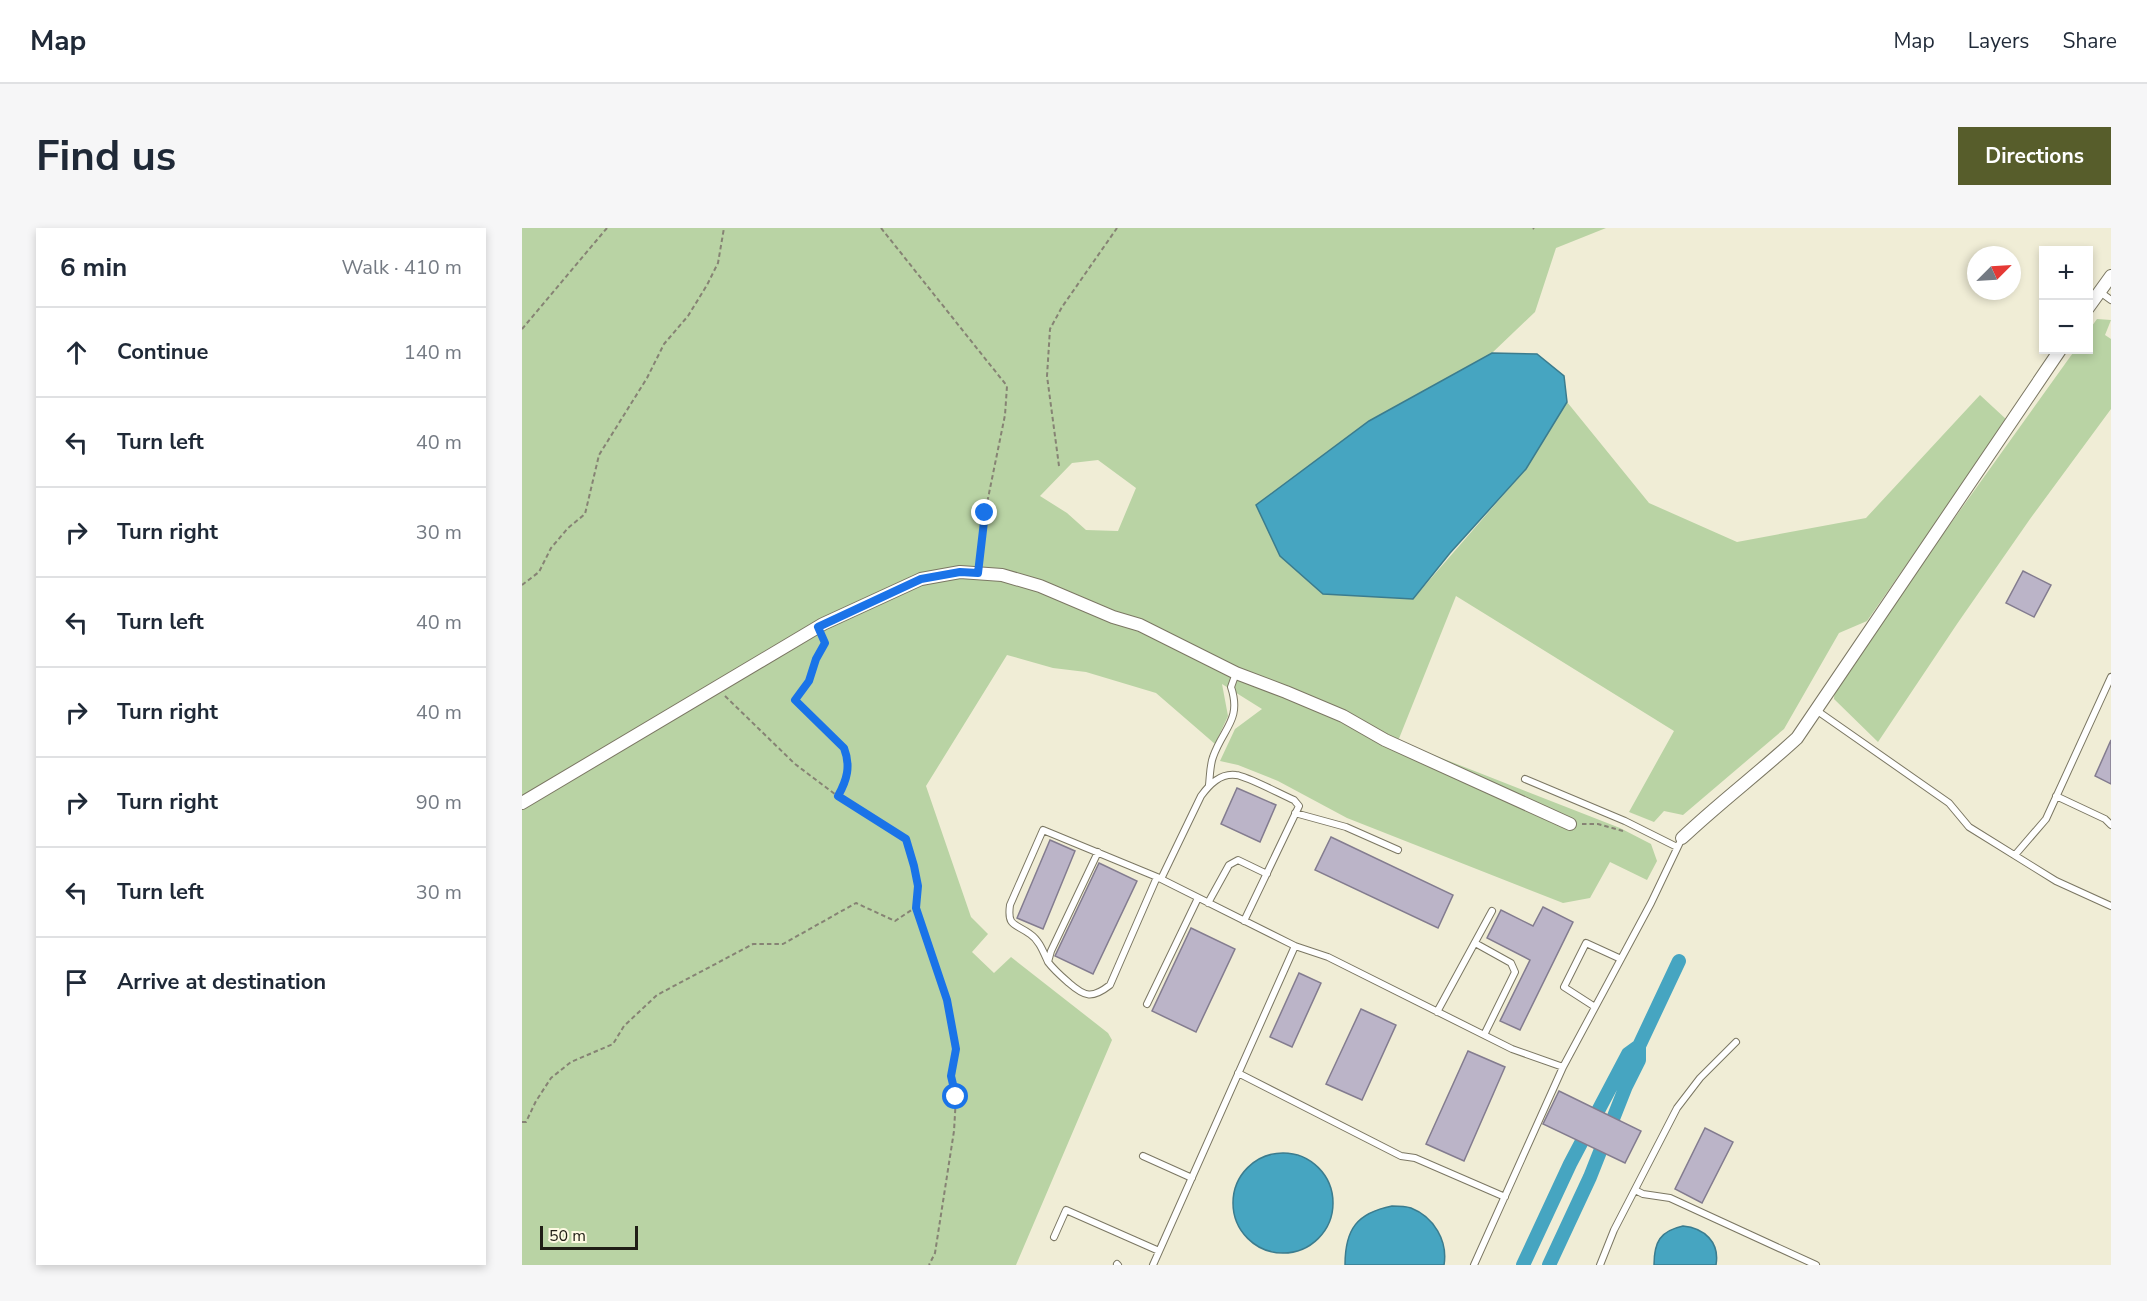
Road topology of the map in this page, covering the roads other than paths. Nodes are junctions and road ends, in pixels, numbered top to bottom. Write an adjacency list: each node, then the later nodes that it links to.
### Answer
1 (2111, 276): 2 (street)
2 (2099, 292): 3 (lane); 4 (street)
3 (2111, 300)
4 (2093, 301)
5 (2057, 354): 8 (street)
6 (1236, 674): 10 (lane); 12 (street); 14 (street)
7 (2111, 677): 11 (lane)
8 (1815, 710): 16 (street); 19 (lane)
9 (1524, 779): 16 (lane)
10 (1209, 785): 13 (lane); 21 (lane)
11 (2056, 796): 15 (lane); 19 (lane)
12 (522, 803)
13 (1295, 813): 17 (lane); 20 (lane)
14 (1570, 824)
15 (2111, 825)
16 (1679, 842): 29 (lane)
17 (1398, 850)
18 (1098, 852): 21 (lane); 30 (lane); 30 (lane)
19 (2015, 855): 24 (lane)
20 (1267, 874): 23 (lane); 26 (lane)
21 (1159, 878): 22 (lane); 30 (lane)
22 (1198, 898): 23 (lane); 31 (lane)
23 (1208, 903): 26 (lane)
24 (2111, 906)
25 (1492, 911): 27 (lane)
26 (1244, 921): 28 (lane)
27 (1475, 943): 33 (lane); 34 (lane)
28 (1295, 946): 33 (lane); 37 (lane)
29 (1621, 959): 32 (lane); 32 (lane)
30 (1048, 962)
31 (1147, 1004)
32 (1595, 1007): 36 (lane)
33 (1437, 1012): 34 (lane)
34 (1484, 1035): 36 (lane)
35 (1736, 1042): 40 (lane)
36 (1563, 1067): 41 (lane)
37 (1238, 1073): 39 (lane); 41 (lane)
38 (1143, 1156): 39 (lane)
39 (1192, 1178): 43 (lane)
40 (1635, 1190): 46 (lane); 47 (lane)
41 (1505, 1197): 45 (lane)
42 (1054, 1237): 43 (lane)
43 (1160, 1251): 44 (lane)
44 (1153, 1265)
45 (1474, 1265)
46 (1600, 1265)
47 (1816, 1265)

